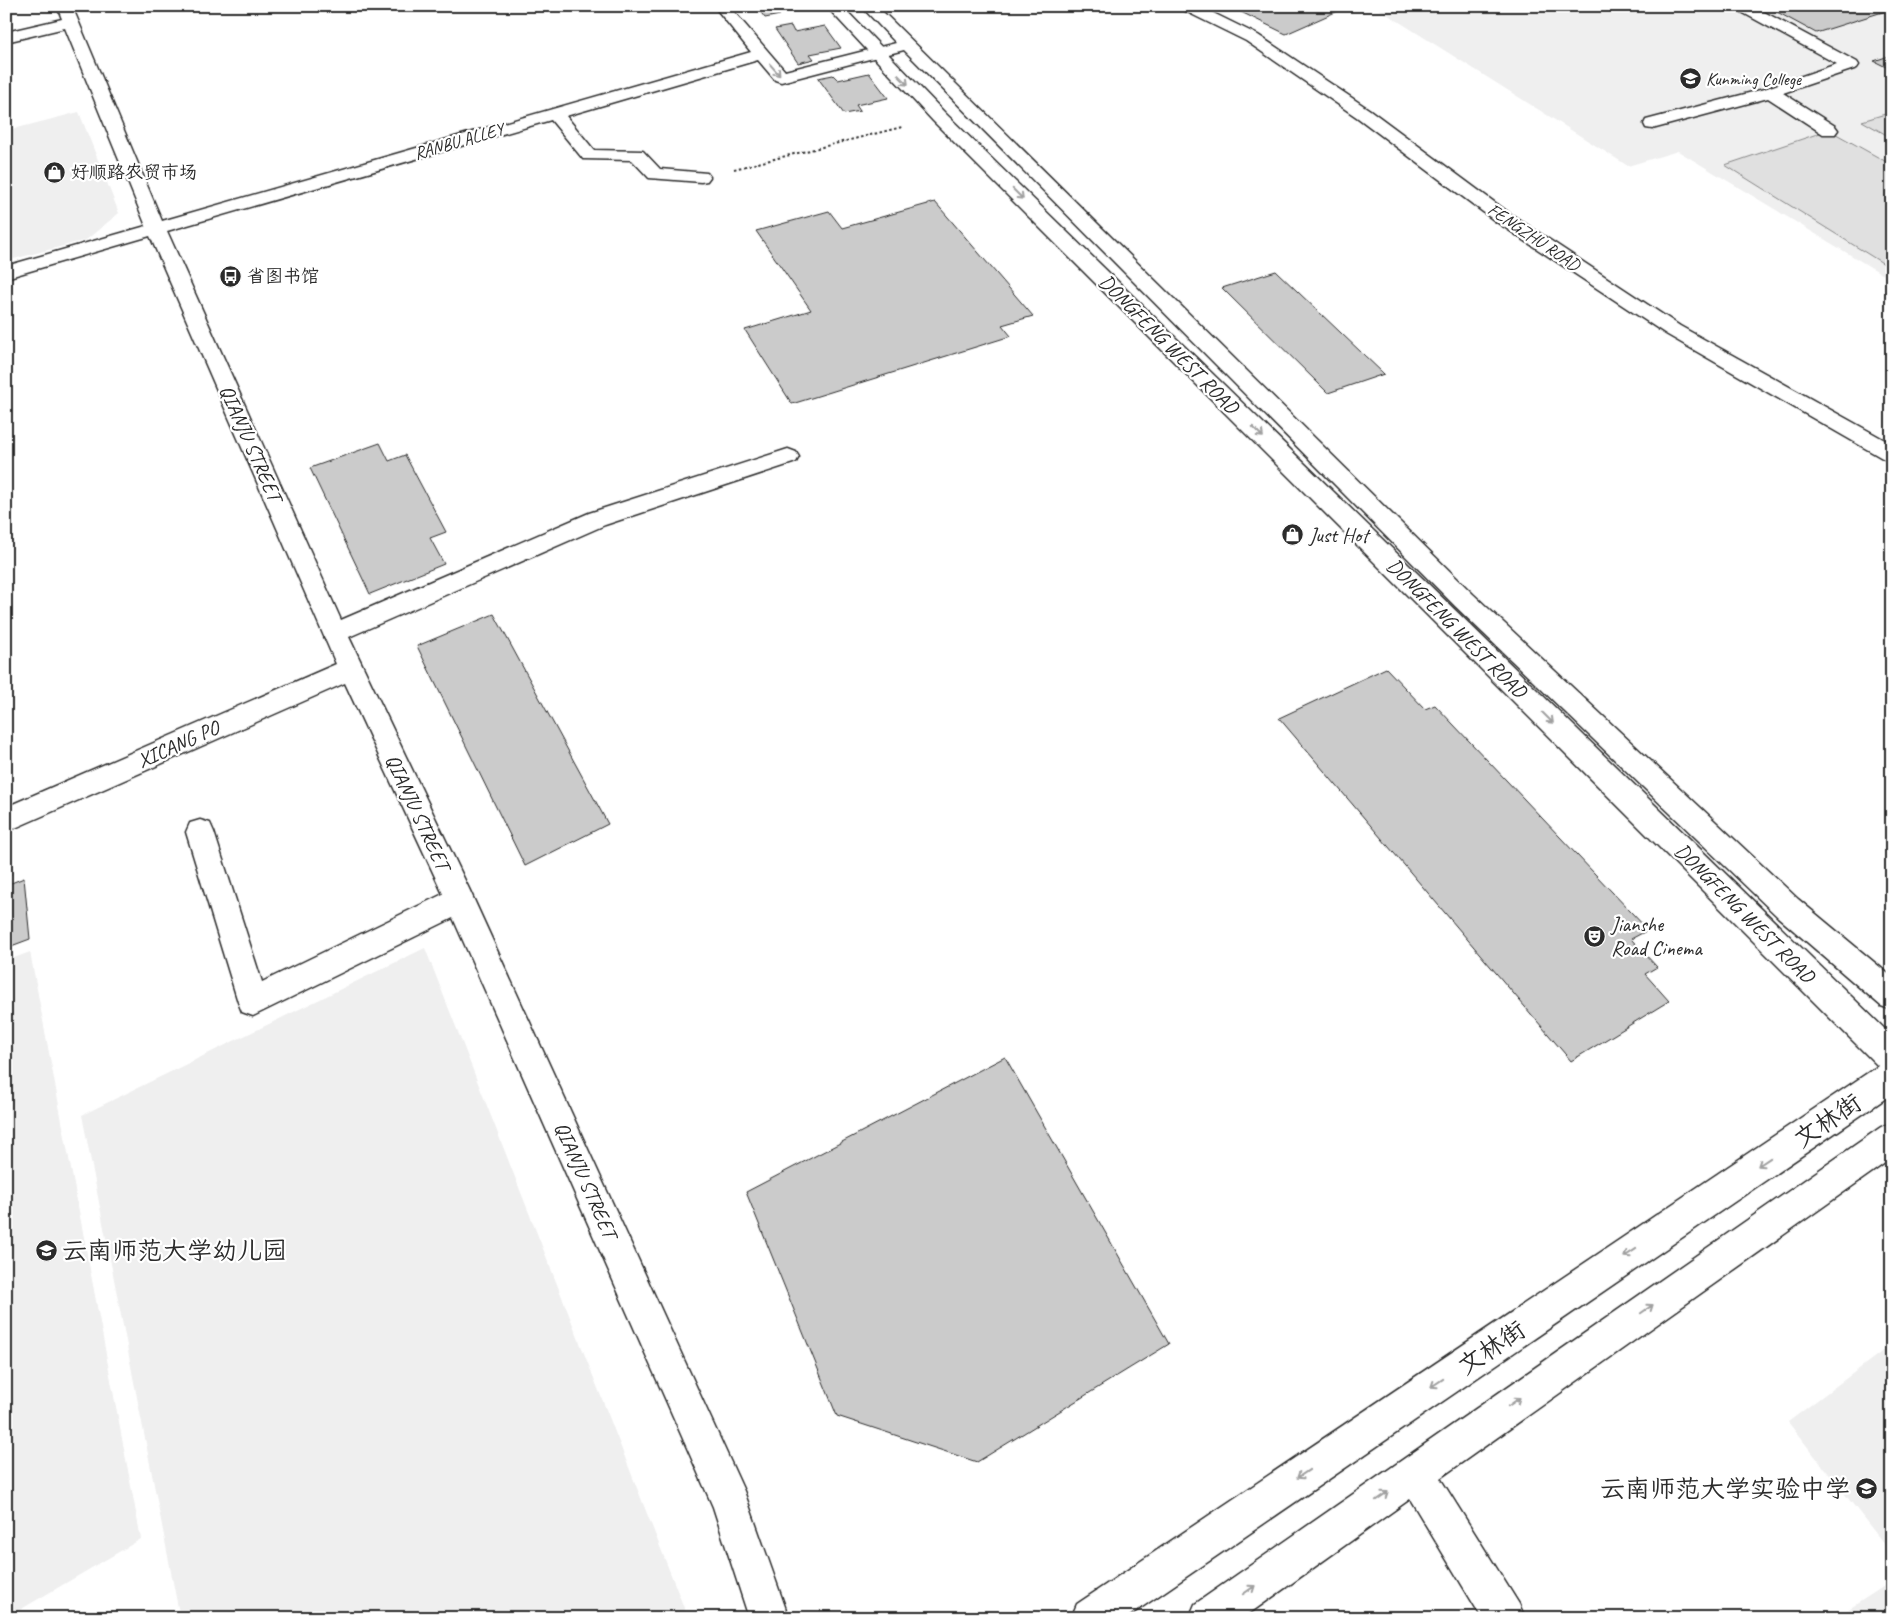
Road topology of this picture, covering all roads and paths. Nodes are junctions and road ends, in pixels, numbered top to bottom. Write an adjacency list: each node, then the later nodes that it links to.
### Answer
1 (64, 6): 7 (street, QIANJU STREET)
2 (722, 6): 11 (street)
3 (833, 6): 10 (street, DONGFENG WEST ROAD)
4 (868, 6): 9 (street, DONGFENG WEST ROAD)
5 (1186, 6): 20 (street, FENGZHU ROAD)
6 (1741, 6): 12 (street)
7 (71, 22): 8 (street); 18 (street, QIANJU STREET)
8 (6, 38)
9 (907, 45): 10 (street); 27 (street, DONGFENG WEST ROAD)
10 (876, 52): 11 (street, one-way to 10); 14 (street, DONGFENG WEST ROAD, one-way to 14)
11 (762, 54): 13 (street, RANBU ALLEY)
12 (1770, 92): 15 (street); 16 (street)
13 (555, 114): 17 (street); 18 (street, RANBU ALLEY)
14 (939, 117): 17 (path); 28 (street, DONGFENG WEST ROAD, one-way to 28)
15 (1652, 124)
16 (1830, 130)
17 (701, 177)
18 (156, 228): 19 (street, RANBU ALLEY); 22 (street, QIANJU STREET)
19 (6, 272)
20 (1892, 454)
21 (788, 457): 22 (street)
22 (334, 633): 23 (street, QIANJU STREET)
23 (350, 669): 24 (street, XICANG PO); 26 (street, QIANJU STREET)
24 (6, 820)
25 (200, 832): 26 (street)
26 (460, 900): 32 (street, QIANJU STREET)
27 (1892, 996)
28 (1892, 1058)
29 (1892, 1076): 33 (street, 文林街, one-way to 33)
30 (1892, 1138): 31 (street, one-way to 30)
31 (1415, 1472): 34 (street, one-way to 31); 35 (street)
32 (769, 1618)
33 (1090, 1618)
34 (1209, 1618)
35 (1505, 1618)

